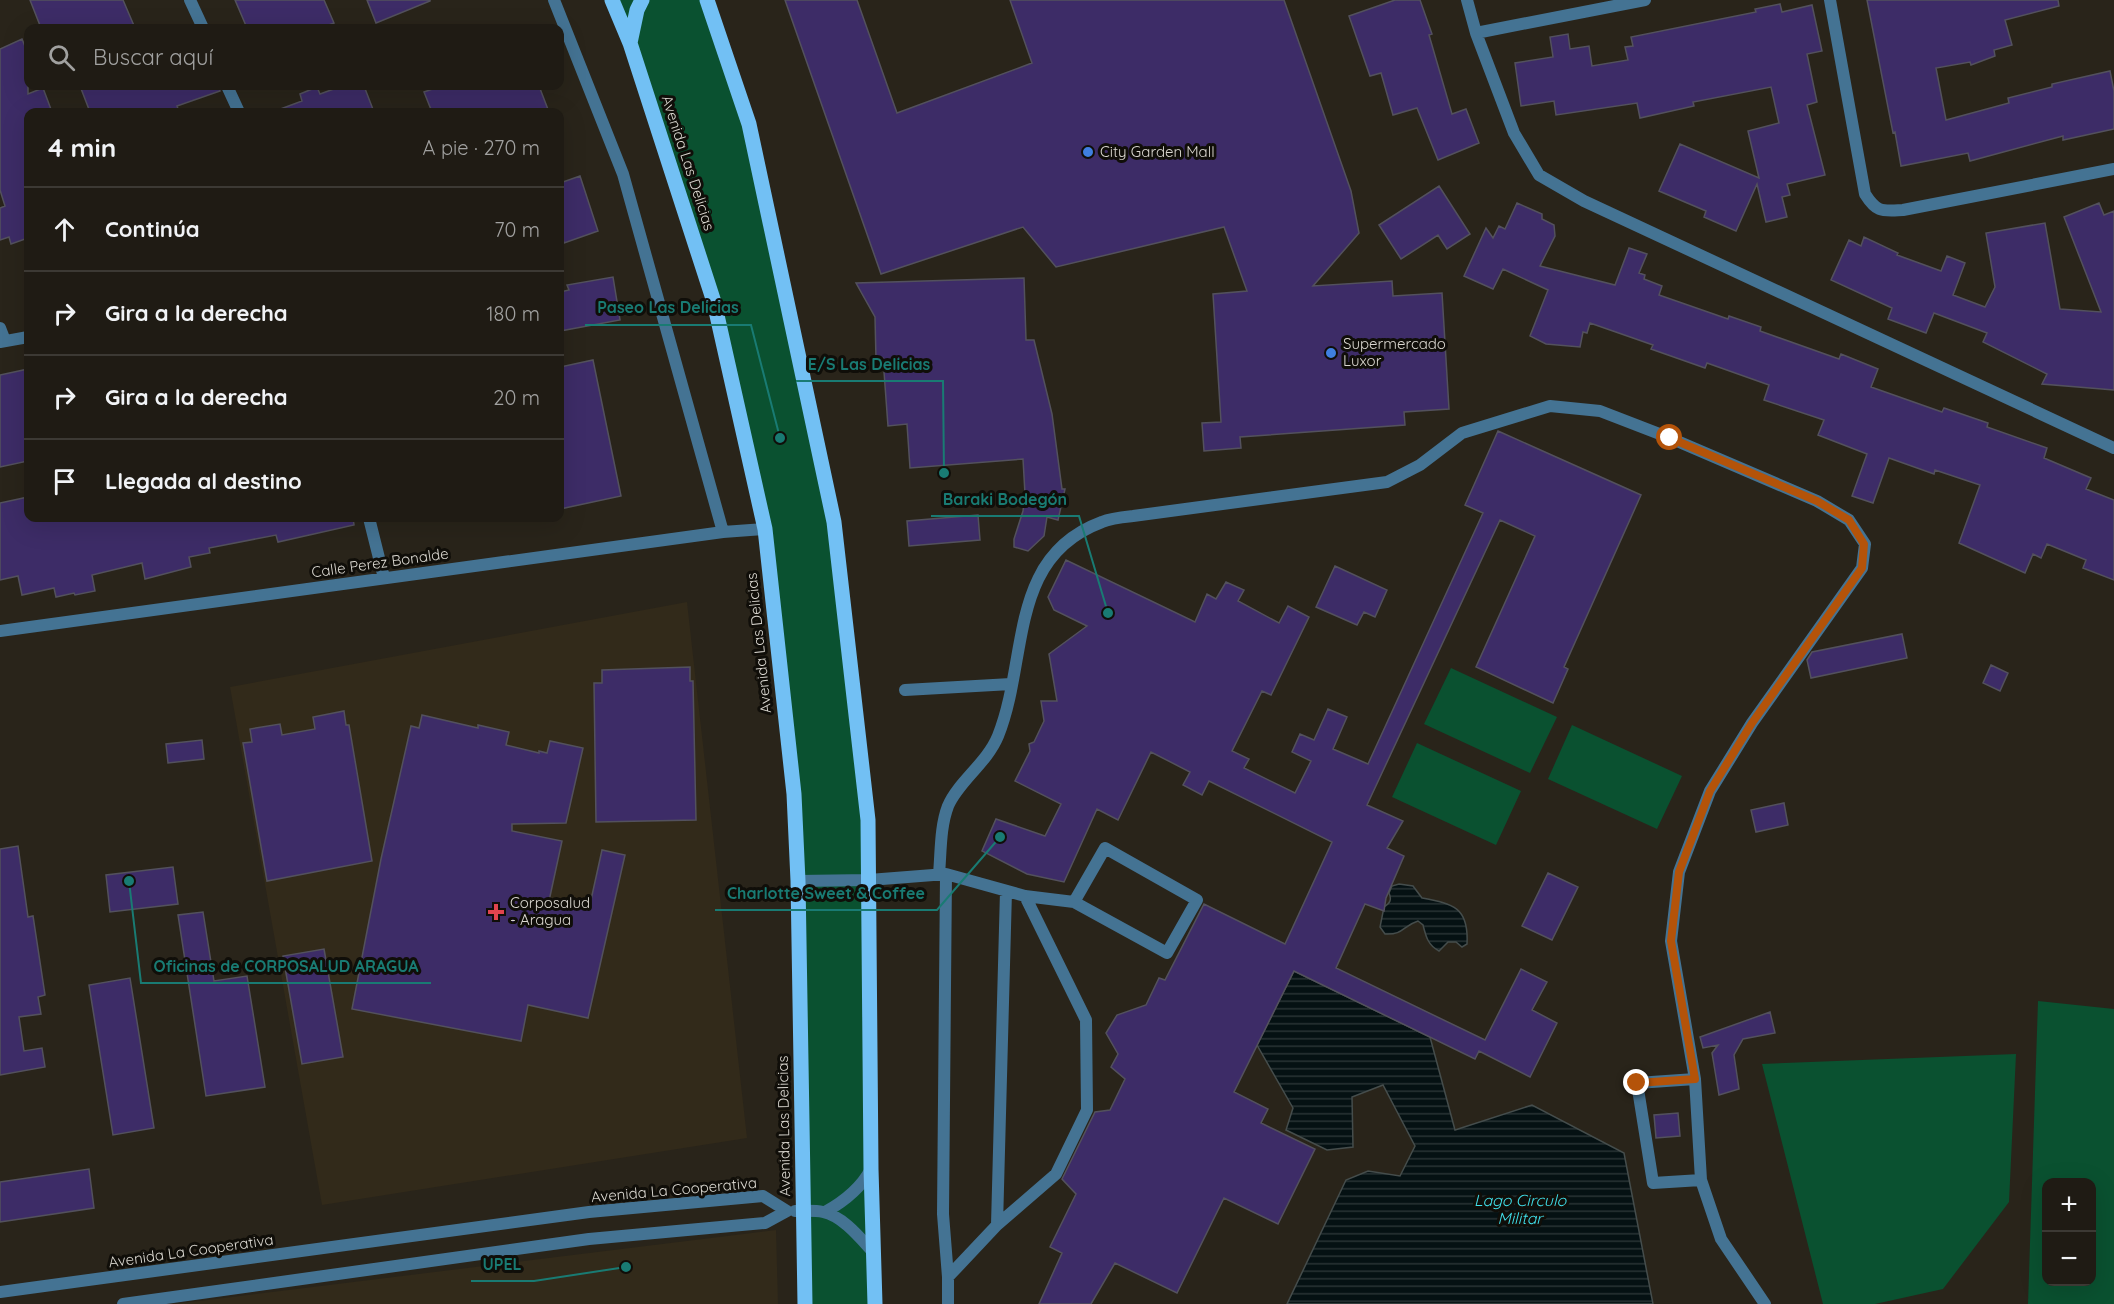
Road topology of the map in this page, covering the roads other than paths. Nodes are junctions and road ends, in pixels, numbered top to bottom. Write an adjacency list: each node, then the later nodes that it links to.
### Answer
1 (190, 0): 9 (street)
2 (554, 0): 10 (street)
3 (612, 0): 13 (main road, Avenida Las Delicias)
4 (642, 0): 13 (main road)
5 (707, 0): 29 (main road)
6 (1467, 0): 12 (street)
7 (1645, 0): 12 (street)
8 (1830, 0): 16 (street)
9 (200, 24)
10 (564, 24)
11 (564, 25): 23 (street)
12 (1476, 33): 20 (street)
13 (630, 43): 22 (main road, Avenida Las Delicias)
14 (229, 90): 15 (street)
15 (237, 108)
16 (2114, 169)
17 (0, 328): 19 (street)
18 (24, 338): 19 (street)
19 (2, 342)
20 (2114, 448)
21 (370, 522): 24 (street)
22 (765, 529): 23 (street, Calle Perez Bonalde); 30 (main road, Avenida Las Delicias)
23 (723, 532): 24 (street, Calle Perez Bonalde)
24 (384, 578): 25 (street, Calle Perez Bonalde)
25 (0, 631)
26 (1011, 684): 27 (street); 28 (street); 34 (street)
27 (905, 690)
28 (943, 874): 29 (street); 31 (street); 42 (street)
29 (869, 880): 30 (street); 35 (main road)
30 (798, 882): 38 (main road, Avenida Las Delicias)
31 (1006, 891): 32 (street); 40 (street)
32 (1025, 896): 33 (street); 40 (street)
33 (1074, 902): 33 (street)
34 (1695, 1079): 36 (street); 36 (street)
35 (871, 1169): 39 (street); 41 (main road)
36 (1701, 1180): 48 (street)
37 (787, 1210): 38 (street); 43 (street, Avenida La Cooperativa); 44 (street)
38 (803, 1211): 39 (street); 45 (main road, Avenida Las Delicias)
39 (825, 1212): 41 (street)
40 (998, 1225): 42 (street)
41 (874, 1253): 46 (main road)
42 (948, 1277): 47 (street)
43 (0, 1292)
44 (123, 1304)
45 (805, 1304)
46 (875, 1304)
47 (948, 1304)
48 (1765, 1304)

